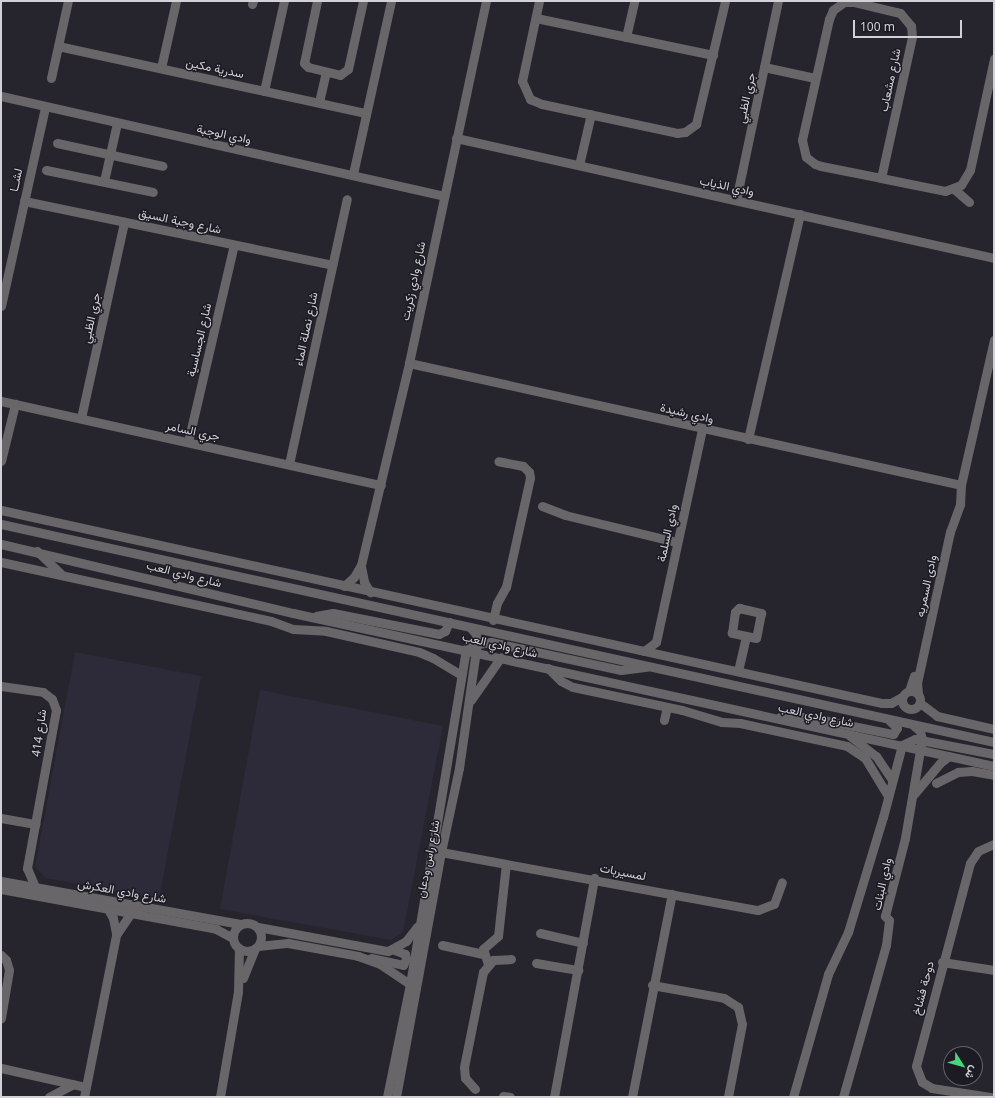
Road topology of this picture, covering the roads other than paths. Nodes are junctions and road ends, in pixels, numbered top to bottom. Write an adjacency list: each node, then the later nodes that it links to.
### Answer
1 (68, 1): 14 (street)
2 (176, 1): 18 (street)
3 (284, 1): 22 (street)
4 (317, 1): 19 (street)
5 (363, 1): 19 (street)
6 (391, 1): 26 (street)
7 (486, 1): 29 (street, شارع وادي زكريت)
8 (539, 1): 12 (street)
9 (634, 1): 13 (street)
10 (725, 1): 15 (street)
11 (778, 1): 17 (street, جري الظبي)
12 (536, 18): 13 (street); 27 (street)
13 (626, 37): 15 (street)
14 (58, 46): 18 (street, سدرية مكين); 20 (street)
15 (713, 55): 27 (street)
16 (994, 58): 38 (street)
17 (764, 67): 21 (street); 42 (street, جري الظبي)
18 (161, 68): 22 (street, سدرية مكين)
19 (326, 72): 24 (street)
20 (51, 78)
21 (815, 78): 36 (street, شارع مشعاب); 36 (street, شارع مشعاب)
22 (264, 91): 24 (street, سدرية مكين)
23 (1, 96): 25 (street, وادي الوجبة)
24 (319, 102): 26 (street, سدرية مكين)
25 (45, 107): 28 (street, وادي الوجبة); 43 (street, لشــا)
26 (366, 113): 35 (street)
27 (591, 114): 32 (street)
28 (117, 123): 31 (street); 35 (street, وادي الوجبة)
29 (456, 138): 32 (street, وادي الذياب); 40 (street, شارع وادي زكريت)
30 (57, 143): 31 (street)
31 (110, 154): 33 (street); 37 (street)
32 (579, 165): 42 (street, وادي الذياب)
33 (163, 166)
34 (46, 170): 37 (street)
35 (353, 174): 40 (street, وادي الوجبة)
36 (881, 178): 38 (street, شارع مشعاب)
37 (104, 181): 39 (street)
38 (954, 190): 44 (street)
39 (152, 192)
40 (443, 196): 52 (street, شارع وادي زكريت)
41 (347, 199): 49 (street, شارع نصلة الماء)
42 (736, 200): 45 (street, وادي الذياب)
43 (24, 201): 46 (street, شارع وجبة السيق); 50 (street, لشــا)
44 (969, 202)
45 (800, 214): 48 (street, وادي الذياب); 57 (street)
46 (124, 222): 47 (street, شارع وجبة السيق); 55 (street, جري الظبي)
47 (234, 244): 49 (street, شارع وجبة السيق); 58 (street, شارع الجساسية)
48 (994, 258)
49 (332, 265): 61 (street, شارع نصلة الماء)
50 (1, 306)
51 (994, 340): 63 (street, وادى السمريه)
52 (409, 363): 56 (street, وادي رشيدة); 62 (street, شارع وادي زكريت)
53 (1, 401): 54 (street, جري السامر)
54 (15, 404): 55 (street, جري السامر); 59 (street)
55 (81, 418): 58 (street, جري السامر)
56 (702, 429): 57 (street, وادي رشيدة); 67 (street, وادي السلمة)
57 (748, 439): 63 (street, وادي رشيدة)
58 (188, 442): 61 (street, جري السامر)
59 (1, 461)
60 (498, 461): 81 (street)
61 (289, 464): 62 (street, جري السامر)
62 (381, 484): 71 (street, شارع وادي زكريت)
63 (961, 485): 103 (street, وادى السمريه)
64 (542, 506): 67 (street)
65 (1, 510): 73 (street)
66 (1, 522): 75 (street, شارع وادي العب)
67 (677, 542): 89 (street, وادي السلمة)
68 (1, 544): 69 (street, شارع وادي العب)
69 (36, 550): 72 (street); 78 (street, شارع وادي العب)
70 (1, 562): 72 (street)
71 (361, 565): 74 (street, شارع وادي زكريت); 76 (street, شارع وادي زكريت)
72 (62, 575): 84 (street)
73 (331, 583): 74 (street); 75 (street)
74 (344, 586): 76 (street)
75 (302, 590): 79 (street, شارع وادي العب)
76 (370, 592): 77 (street)
77 (381, 594): 79 (street); 81 (street)
78 (293, 613): 80 (street, شارع وادي العب); 84 (street)
79 (405, 613): 82 (street, شارع وادي العب)
80 (312, 617): 82 (street); 87 (street, شارع وادي العب)
81 (493, 620): 85 (street)
82 (449, 622): 83 (street, شارع وادي العب)
83 (470, 627): 88 (street, شارع وادي العب); 90 (street)
84 (315, 630): 91 (street)
85 (562, 634): 88 (street); 93 (street)
86 (746, 637): 98 (street)
87 (435, 642): 91 (street); 92 (street, شارع وادي العب)
88 (542, 642): 96 (street, شارع وادي العب)
89 (656, 642): 93 (street); 94 (street)
90 (477, 647): 92 (street); 95 (street, شارع وادي العب); 96 (street); 105 (street, شارع راس ودعان)
91 (411, 650): 99 (street)
92 (466, 650): 99 (street, شارع راس ودعان)
93 (644, 651): 94 (street)
94 (664, 656): 98 (street)
95 (502, 658): 97 (street, شارع وادي العب); 105 (street)
96 (649, 666): 102 (street, شارع وادي العب)
97 (548, 668): 106 (street, شارع وادي العب); 108 (street)
98 (738, 671): 100 (street)
99 (461, 675): 143 (street, شارع راس ودعان)
100 (752, 675): 102 (street); 104 (street)
101 (1, 686): 129 (street, شارع 414)
102 (779, 694): 107 (street, شارع وادي العب)
103 (912, 696): 104 (street); 114 (street)
104 (856, 697): 107 (street)
105 (468, 705): 131 (street, شارع راس ودعان)
106 (718, 706): 109 (street); 110 (street, شارع وادي العب)
107 (831, 706): 112 (street, شارع وادي العب)
108 (667, 707): 109 (street); 111 (street)
109 (696, 714): 127 (street)
110 (775, 719): 112 (street); 115 (street, شارع وادي العب)
111 (664, 720)
112 (889, 720): 113 (street, شارع وادي العب)
113 (911, 724): 116 (street); 117 (street, شارع وادي العب)
114 (994, 729)
115 (847, 734): 118 (street, شارع وادي العب); 124 (street)
116 (922, 739): 118 (street); 119 (street, وادي البنات); 120 (street)
117 (994, 742)
118 (902, 745): 119 (street, شارع وادي العب); 124 (street, وادي البنات)
119 (920, 750): 121 (street, شارع وادي العب); 126 (street, وادي البنات)
120 (994, 754)
121 (949, 756): 122 (street, شارع وادي العب); 126 (street)
122 (994, 766)
123 (994, 775): 125 (street)
124 (892, 780): 127 (street, وادي البنات)
125 (936, 783)
126 (914, 794): 182 (street, وادي البنات)
127 (888, 796): 181 (street, وادي البنات)
128 (1, 818): 129 (street)
129 (35, 824): 133 (street, شارع 414)
130 (994, 844): 158 (street, دوحة فشاخ)
131 (441, 852): 132 (street, لمسيربات); 177 (street, شارع راس ودعان)
132 (506, 864): 134 (street, لمسيربات); 154 (street)
133 (27, 868): 137 (street, شارع 414); 138 (street)
134 (594, 878): 140 (street, لمسيربات); 149 (street)
135 (1, 881): 137 (street, شارع وادي العكرش)
136 (782, 882): 140 (street, لمسيربات)
137 (16, 884): 138 (street, شارع وادي العكرش)
138 (35, 887): 144 (street, شارع وادي العكرش)
139 (1, 889): 141 (street, شارع وادي العكرش)
140 (672, 894): 164 (street)
141 (108, 909): 142 (street, شارع وادي العكرش); 147 (street)
142 (131, 913): 147 (street); 148 (street, شارع وادي العكرش)
143 (420, 920): 153 (street); 163 (street, شارع راس ودعان)
144 (240, 924): 145 (street); 148 (street)
145 (258, 927): 151 (street); 153 (street)
146 (540, 933): 149 (street)
147 (116, 935): 169 (street)
148 (233, 938): 152 (street)
149 (583, 943): 161 (street)
150 (442, 945): 154 (street)
151 (257, 947): 152 (street); 156 (street); 165 (street)
152 (239, 948): 165 (street)
153 (394, 950): 156 (street)
154 (483, 954): 160 (street)
155 (1, 955): 166 (street)
156 (358, 956): 163 (street)
157 (511, 959): 160 (street)
158 (942, 962): 162 (street); 172 (street, دوحة فشاخ)
159 (536, 963): 161 (street)
160 (488, 964): 170 (street)
161 (578, 970): 178 (street)
162 (994, 970)
163 (410, 984): 176 (street, شارع راس ودعان)
164 (652, 985): 179 (street); 180 (street)
165 (238, 992): 175 (street)
166 (1, 1018)
167 (1, 1068): 168 (street)
168 (73, 1084): 169 (street); 171 (street)
169 (85, 1087): 174 (street)
170 (475, 1089)
171 (64, 1093): 173 (street)
172 (964, 1095): 183 (street, دوحة فشاخ)
173 (49, 1097)
174 (84, 1097)
175 (220, 1097)
176 (387, 1097)
177 (396, 1097)
178 (554, 1097)
179 (632, 1097)
180 (728, 1097)
181 (793, 1097)
182 (844, 1097)
183 (990, 1097)

